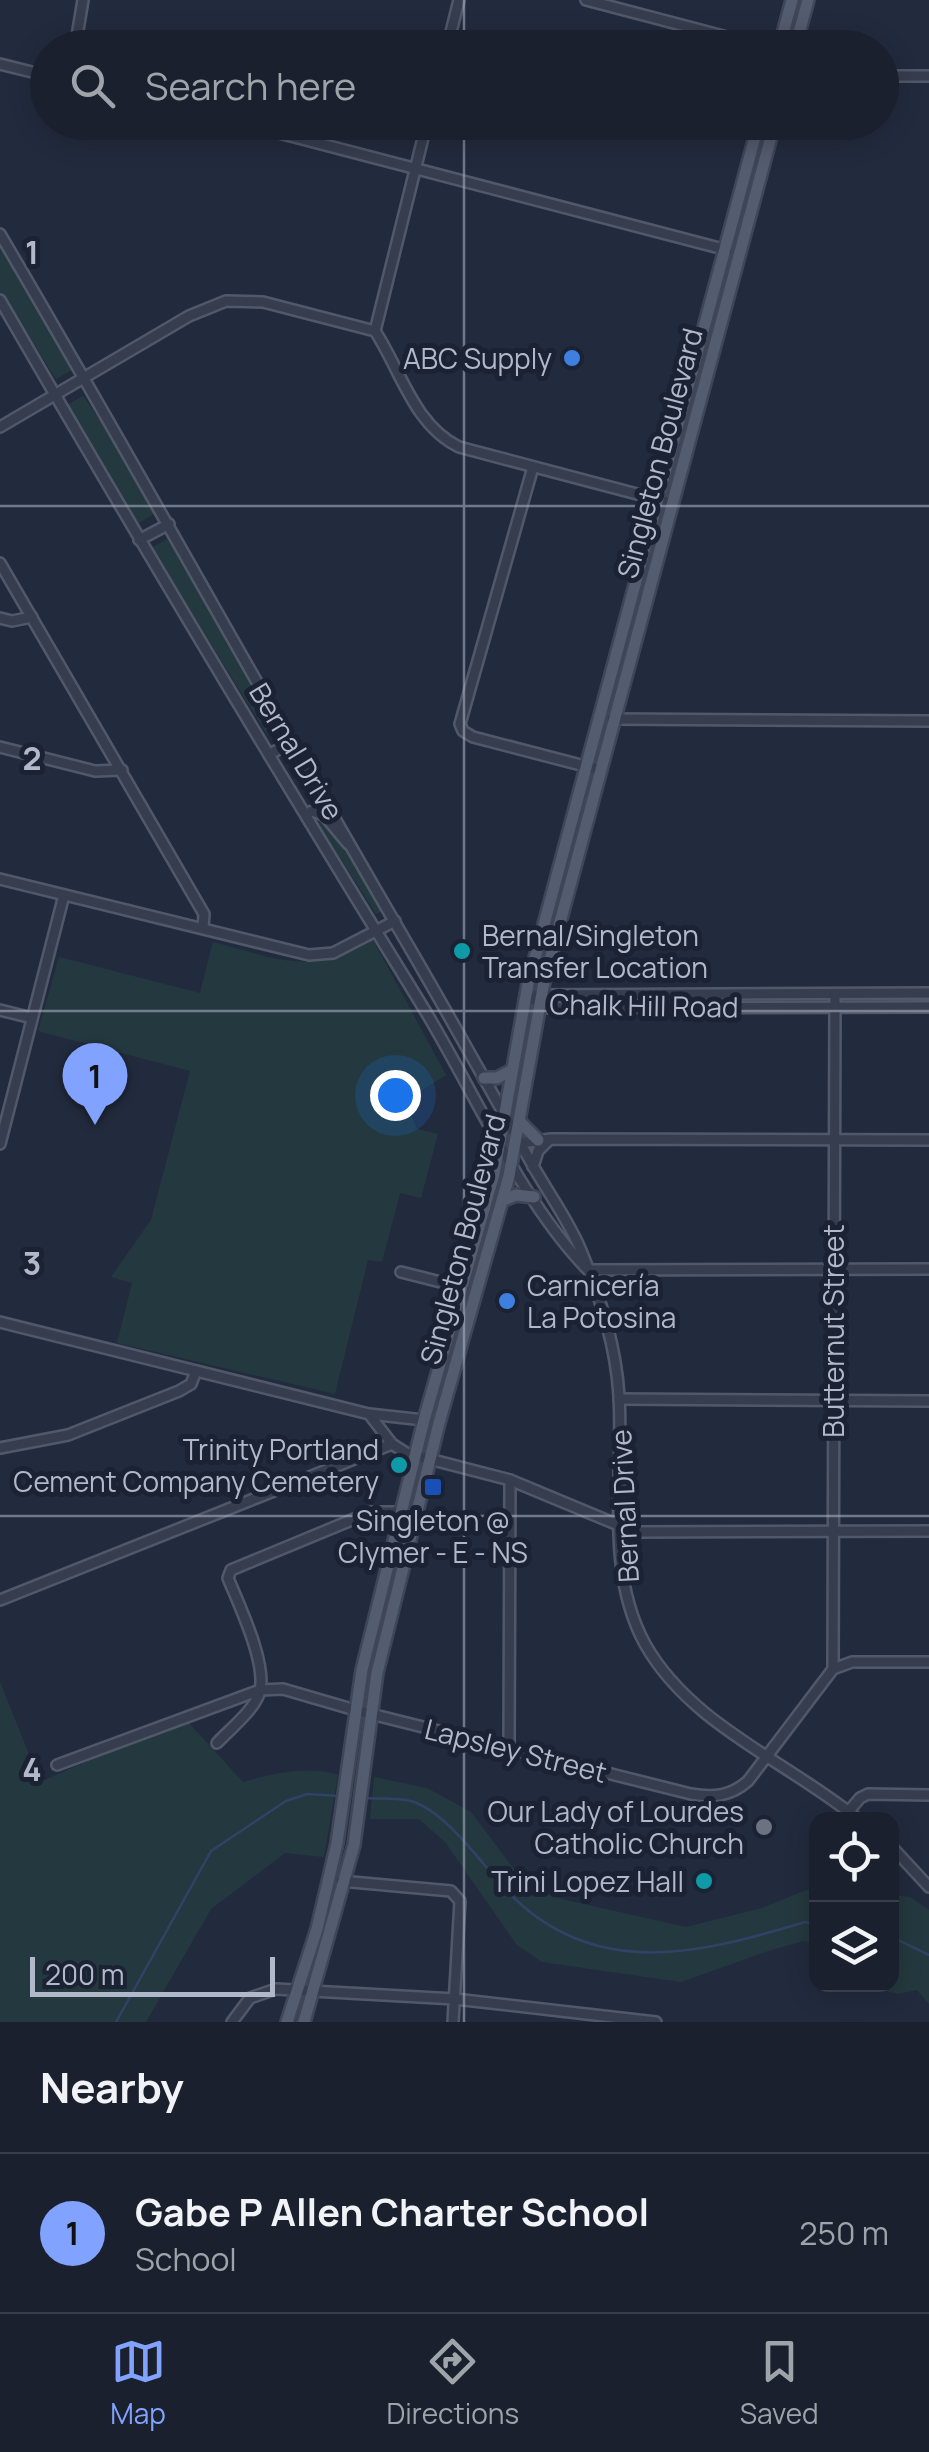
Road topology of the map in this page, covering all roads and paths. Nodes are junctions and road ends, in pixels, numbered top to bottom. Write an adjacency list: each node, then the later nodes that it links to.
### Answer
1 (83, 0): 6 (street)
2 (459, 0): 7 (street)
3 (586, 0): 8 (street)
4 (792, 0): 9 (main road)
5 (808, 0): 10 (main road)
6 (78, 30)
7 (452, 30)
8 (700, 30)
9 (784, 30)
10 (800, 30)
11 (0, 64): 12 (street)
12 (30, 72)
13 (899, 76): 14 (street)
14 (929, 76)
15 (305, 140): 19 (street)
16 (423, 140): 19 (street)
17 (754, 140): 21 (main road, Singleton Boulevard)
18 (770, 140): 22 (main road, Singleton Boulevard)
19 (415, 169): 21 (street); 24 (street)
20 (0, 234): 25 (street, Bernal Drive)
21 (725, 250): 22 (street); 28 (main road, Singleton Boulevard)
22 (740, 254): 29 (main road, Singleton Boulevard)
23 (0, 300): 26 (street, Bernal Drive)
24 (375, 331): 25 (street); 30 (street)
25 (84, 378): 26 (street); 33 (street, Bernal Drive)
26 (55, 395): 27 (street); 34 (street, Bernal Drive)
27 (0, 427)
28 (674, 433): 29 (main road); 31 (main road, Singleton Boulevard)
29 (689, 437): 32 (main road, Singleton Boulevard)
30 (533, 466): 31 (street); 44 (street)
31 (656, 498): 32 (street); 38 (main road, Singleton Boulevard)
32 (671, 503): 39 (main road, Singleton Boulevard)
33 (169, 524): 34 (street); 41 (street, Bernal Drive)
34 (139, 540): 43 (street, Bernal Drive)
35 (0, 563): 36 (street)
36 (32, 616): 37 (street); 45 (street)
37 (0, 618)
38 (597, 717): 39 (street); 44 (main road, Singleton Boulevard)
39 (613, 719): 40 (street); 46 (main road, Singleton Boulevard)
40 (929, 721)
41 (292, 741): 43 (street); 48 (street, Bernal Drive)
42 (0, 746): 45 (street)
43 (269, 756): 47 (street, Bernal Drive)
44 (584, 766): 46 (street); 56 (main road, Singleton Boulevard)
45 (122, 770): 52 (street)
46 (600, 770): 57 (main road, Singleton Boulevard)
47 (307, 814): 48 (street); 53 (street, Bernal Drive)
48 (354, 848): 51 (street, Bernal Drive)
49 (0, 878): 50 (street)
50 (64, 895): 52 (street); 61 (street)
51 (395, 921): 53 (street); 63 (street, Bernal Drive)
52 (203, 928): 53 (street)
53 (376, 930): 71 (street, Bernal Drive)
54 (929, 993): 55 (street, Chalk Hill Road)
55 (835, 994): 57 (street, Chalk Hill Road); 59 (street, Butternut Street)
56 (525, 995): 57 (street, Chalk Hill Road); 62 (main road, Singleton Boulevard)
57 (540, 1000): 59 (street, Chalk Hill Road); 65 (main road, Singleton Boulevard)
58 (929, 1007): 59 (street, Chalk Hill Road)
59 (834, 1008): 68 (street, Butternut Street)
60 (0, 1010): 61 (street)
61 (32, 1018): 70 (street)
62 (512, 1070): 63 (main road); 64 (main road, Singleton Boulevard)
63 (484, 1078): 64 (street, Bernal Drive)
64 (506, 1117): 67 (street, Bernal Drive); 71 (main road, Singleton Boulevard)
65 (520, 1122): 66 (main road); 67 (main road, Singleton Boulevard)
66 (545, 1139): 67 (street); 68 (street); 73 (street)
67 (519, 1140): 72 (main road, Singleton Boulevard); 73 (street, Bernal Drive)
68 (834, 1140): 69 (street); 76 (street, Butternut Street)
69 (929, 1140)
70 (0, 1144)
71 (501, 1144): 72 (street, Bernal Drive); 80 (main road, Singleton Boulevard)
72 (512, 1163): 74 (street, Bernal Drive); 75 (main road, Singleton Boulevard)
73 (534, 1166): 78 (street, Bernal Drive)
74 (534, 1196): 75 (main road); 78 (street, Bernal Drive)
75 (504, 1200): 81 (main road, Singleton Boulevard)
76 (834, 1269): 77 (street); 78 (street); 86 (street, Butternut Street)
77 (929, 1269)
78 (588, 1270): 84 (street, Bernal Drive)
79 (401, 1272): 80 (street)
80 (461, 1287): 81 (street); 88 (main road, Singleton Boulevard)
81 (476, 1291): 92 (main road, Singleton Boulevard)
82 (0, 1322): 83 (street)
83 (196, 1371): 87 (street); 90 (street)
84 (620, 1399): 86 (street); 96 (street, Bernal Drive)
85 (929, 1400): 86 (street)
86 (833, 1401): 97 (street, Butternut Street)
87 (369, 1414): 88 (street); 89 (street)
88 (424, 1420): 91 (main road, Singleton Boulevard)
89 (392, 1444): 91 (street); 99 (street)
90 (0, 1448)
91 (415, 1456): 92 (street); 94 (main road, Singleton Boulevard)
92 (430, 1461): 93 (street); 95 (main road, Singleton Boulevard)
93 (510, 1480): 96 (street); 106 (street)
94 (402, 1512): 95 (street); 102 (street); 103 (main road, Singleton Boulevard)
95 (416, 1515): 104 (main road, Singleton Boulevard)
96 (620, 1528): 97 (street); 107 (street, Bernal Drive)
97 (832, 1531): 98 (street); 101 (street, Butternut Street)
98 (929, 1531)
99 (0, 1600)
100 (929, 1662): 101 (street)
101 (833, 1669): 107 (street, Lapsley Street)
102 (260, 1690): 103 (street, Lapsley Street); 105 (street); 108 (street, Lapsley Street)
103 (355, 1710): 104 (street, Lapsley Street); 112 (main road, Singleton Boulevard)
104 (370, 1714): 106 (street, Lapsley Street); 113 (main road, Singleton Boulevard)
105 (216, 1743)
106 (510, 1748): 107 (street, Lapsley Street)
107 (767, 1755): 110 (street, Bernal Drive)
108 (57, 1765)
109 (929, 1794): 110 (street)
110 (849, 1811)
111 (899, 1855): 114 (street)
112 (329, 1879): 113 (street); 115 (main road, Singleton Boulevard)
113 (346, 1882): 116 (main road, Singleton Boulevard); 117 (street)
114 (929, 1887)
115 (298, 1990): 116 (street); 118 (street); 119 (main road, Singleton Boulevard)
116 (314, 1991): 117 (street); 120 (main road, Singleton Boulevard)
117 (455, 1999): 121 (street); 122 (street)
118 (232, 2022)
119 (288, 2022)
120 (304, 2022)
121 (454, 2022)
122 (656, 2022)

